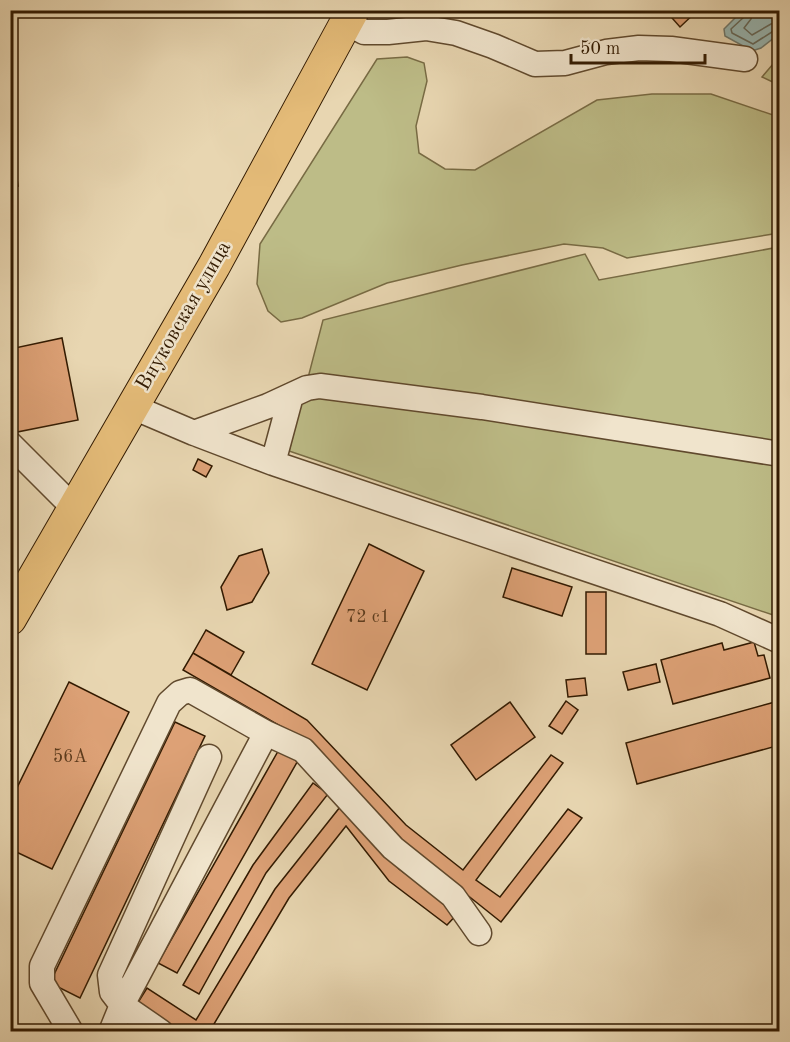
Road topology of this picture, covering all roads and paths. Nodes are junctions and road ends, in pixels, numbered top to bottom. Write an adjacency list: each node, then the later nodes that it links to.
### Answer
1 (351, 17): 2 (street); 4 (main road, Внуковская улица)
2 (745, 59)
3 (291, 396): 5 (street); 7 (street); 8 (street)
4 (133, 407): 5 (street); 9 (main road, Внуковская улица)
5 (194, 433): 8 (street)
6 (10, 444): 9 (street)
7 (780, 454)
8 (273, 463): 11 (street)
9 (74, 508): 10 (main road, Внуковская улица)
10 (10, 620)
11 (780, 641)
12 (266, 734): 14 (street); 15 (street); 16 (street)
13 (209, 757): 15 (street)
14 (479, 933)
15 (123, 1005): 17 (street); 18 (street)
16 (71, 1032)
17 (111, 1032)
18 (161, 1032)

